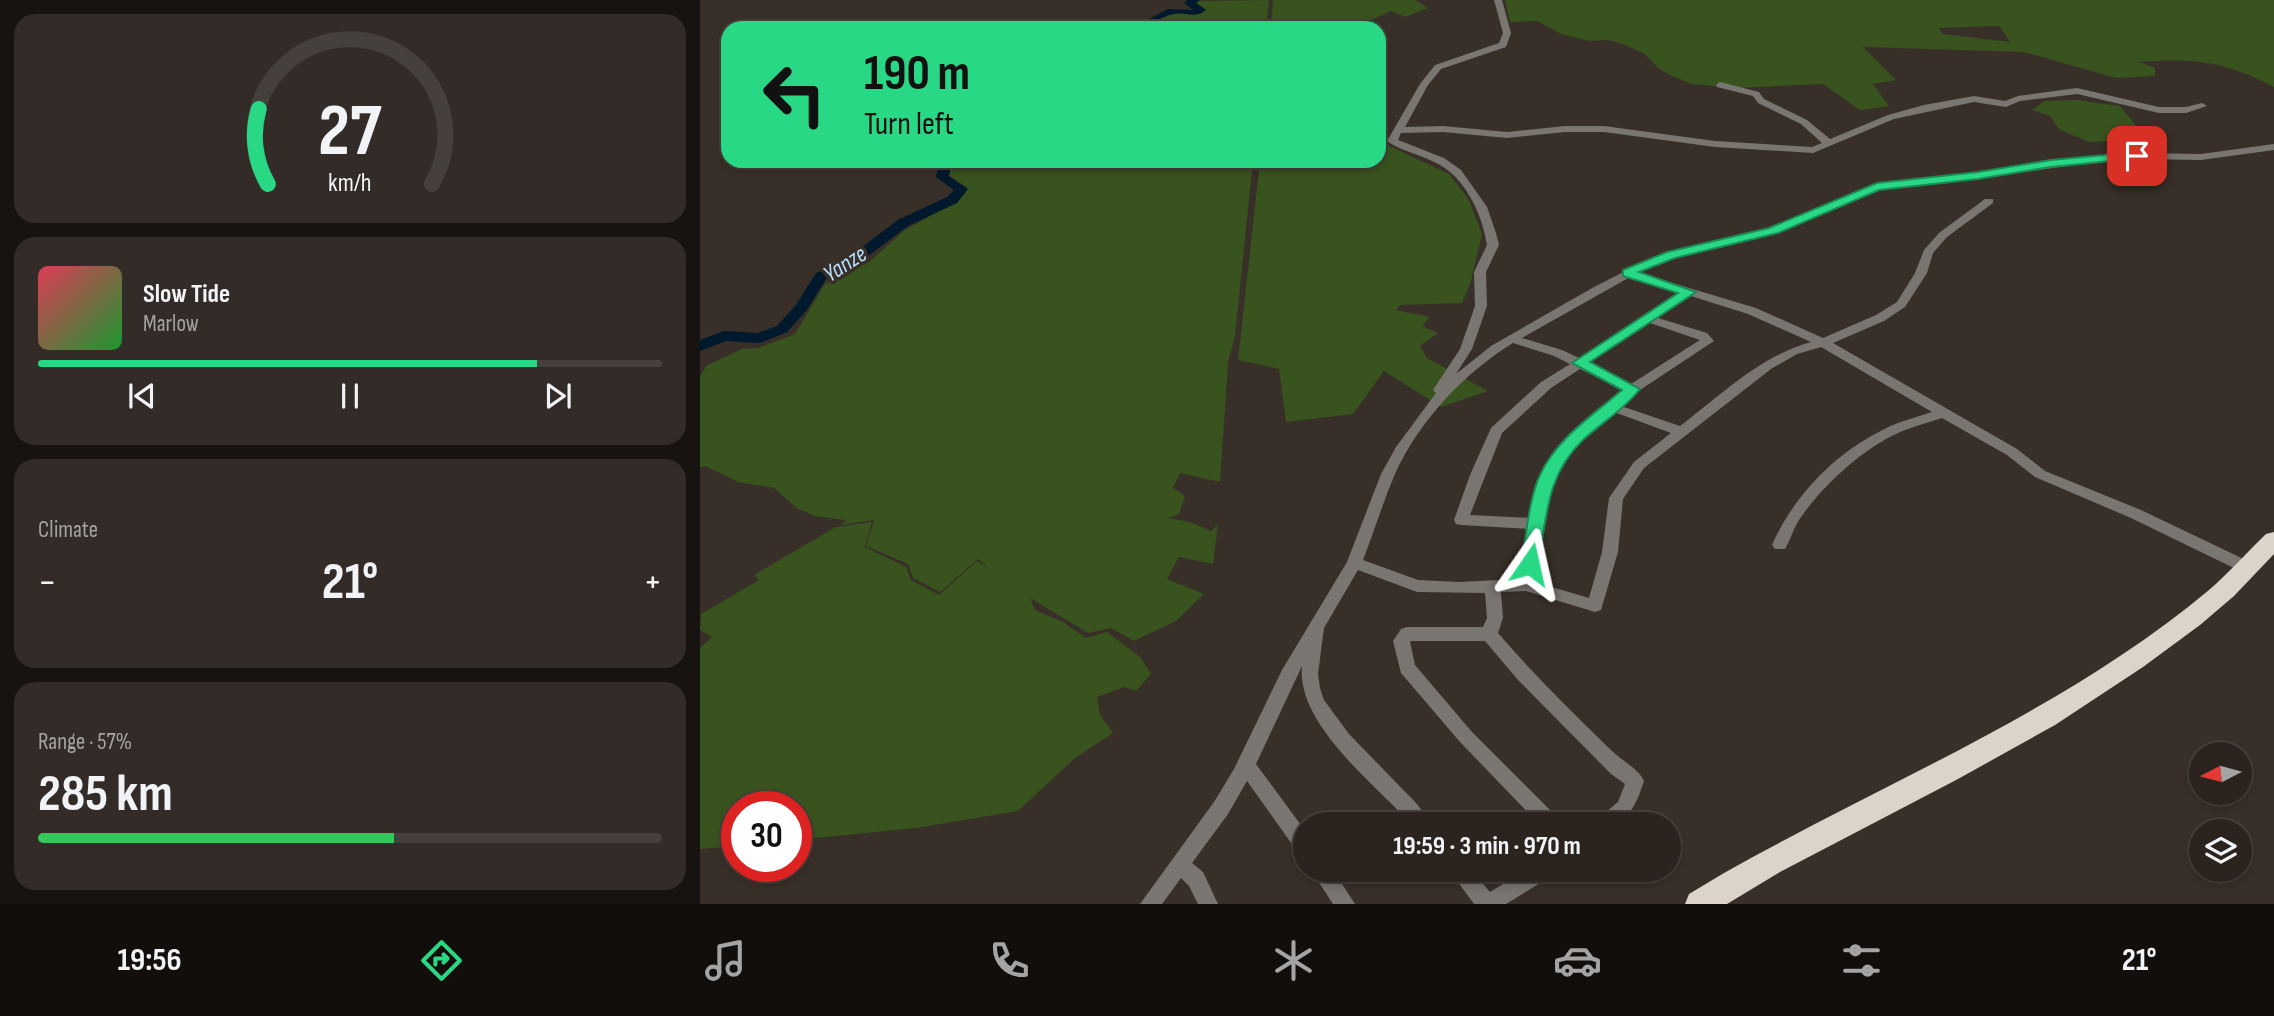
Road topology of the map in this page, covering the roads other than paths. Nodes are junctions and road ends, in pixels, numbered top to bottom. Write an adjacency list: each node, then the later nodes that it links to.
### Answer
1 (1498, 0): 4 (street)
2 (1720, 85): 5 (street)
3 (2202, 106): 5 (street)
4 (1397, 130): 5 (street); 15 (street)
5 (1830, 144)
6 (2274, 148): 8 (street)
7 (1989, 201): 12 (street)
8 (1627, 273): 9 (street); 11 (street)
9 (1689, 292): 10 (street); 12 (street)
10 (1650, 319): 13 (street); 14 (street)
11 (1512, 339): 13 (street); 15 (street)
12 (1823, 343): 17 (street); 18 (street)
13 (1579, 363): 14 (street); 19 (street)
14 (1632, 389): 16 (street)
15 (1436, 401): 22 (street)
16 (1612, 407): 18 (street); 19 (street)
17 (1942, 413): 21 (street); 23 (street)
18 (1679, 432): 24 (street)
19 (1537, 524): 24 (street)
20 (2274, 540): 23 (highway)
21 (1780, 545)
22 (1354, 563): 25 (street); 26 (street)
23 (2246, 567): 41 (highway)
24 (1526, 584): 25 (street)
25 (1492, 585): 27 (street)
26 (1318, 623): 28 (street); 29 (street)
27 (1489, 634): 30 (street); 31 (street)
28 (1246, 765): 32 (street); 33 (street)
29 (1412, 812)
30 (1539, 812)
31 (1619, 812)
32 (1293, 830)
33 (1180, 865): 37 (street); 38 (street)
34 (1329, 882): 39 (street)
35 (1469, 882): 40 (street)
36 (1523, 882): 40 (street)
37 (1150, 904)
38 (1208, 904)
39 (1345, 904)
40 (1487, 904)
41 (1700, 904)

